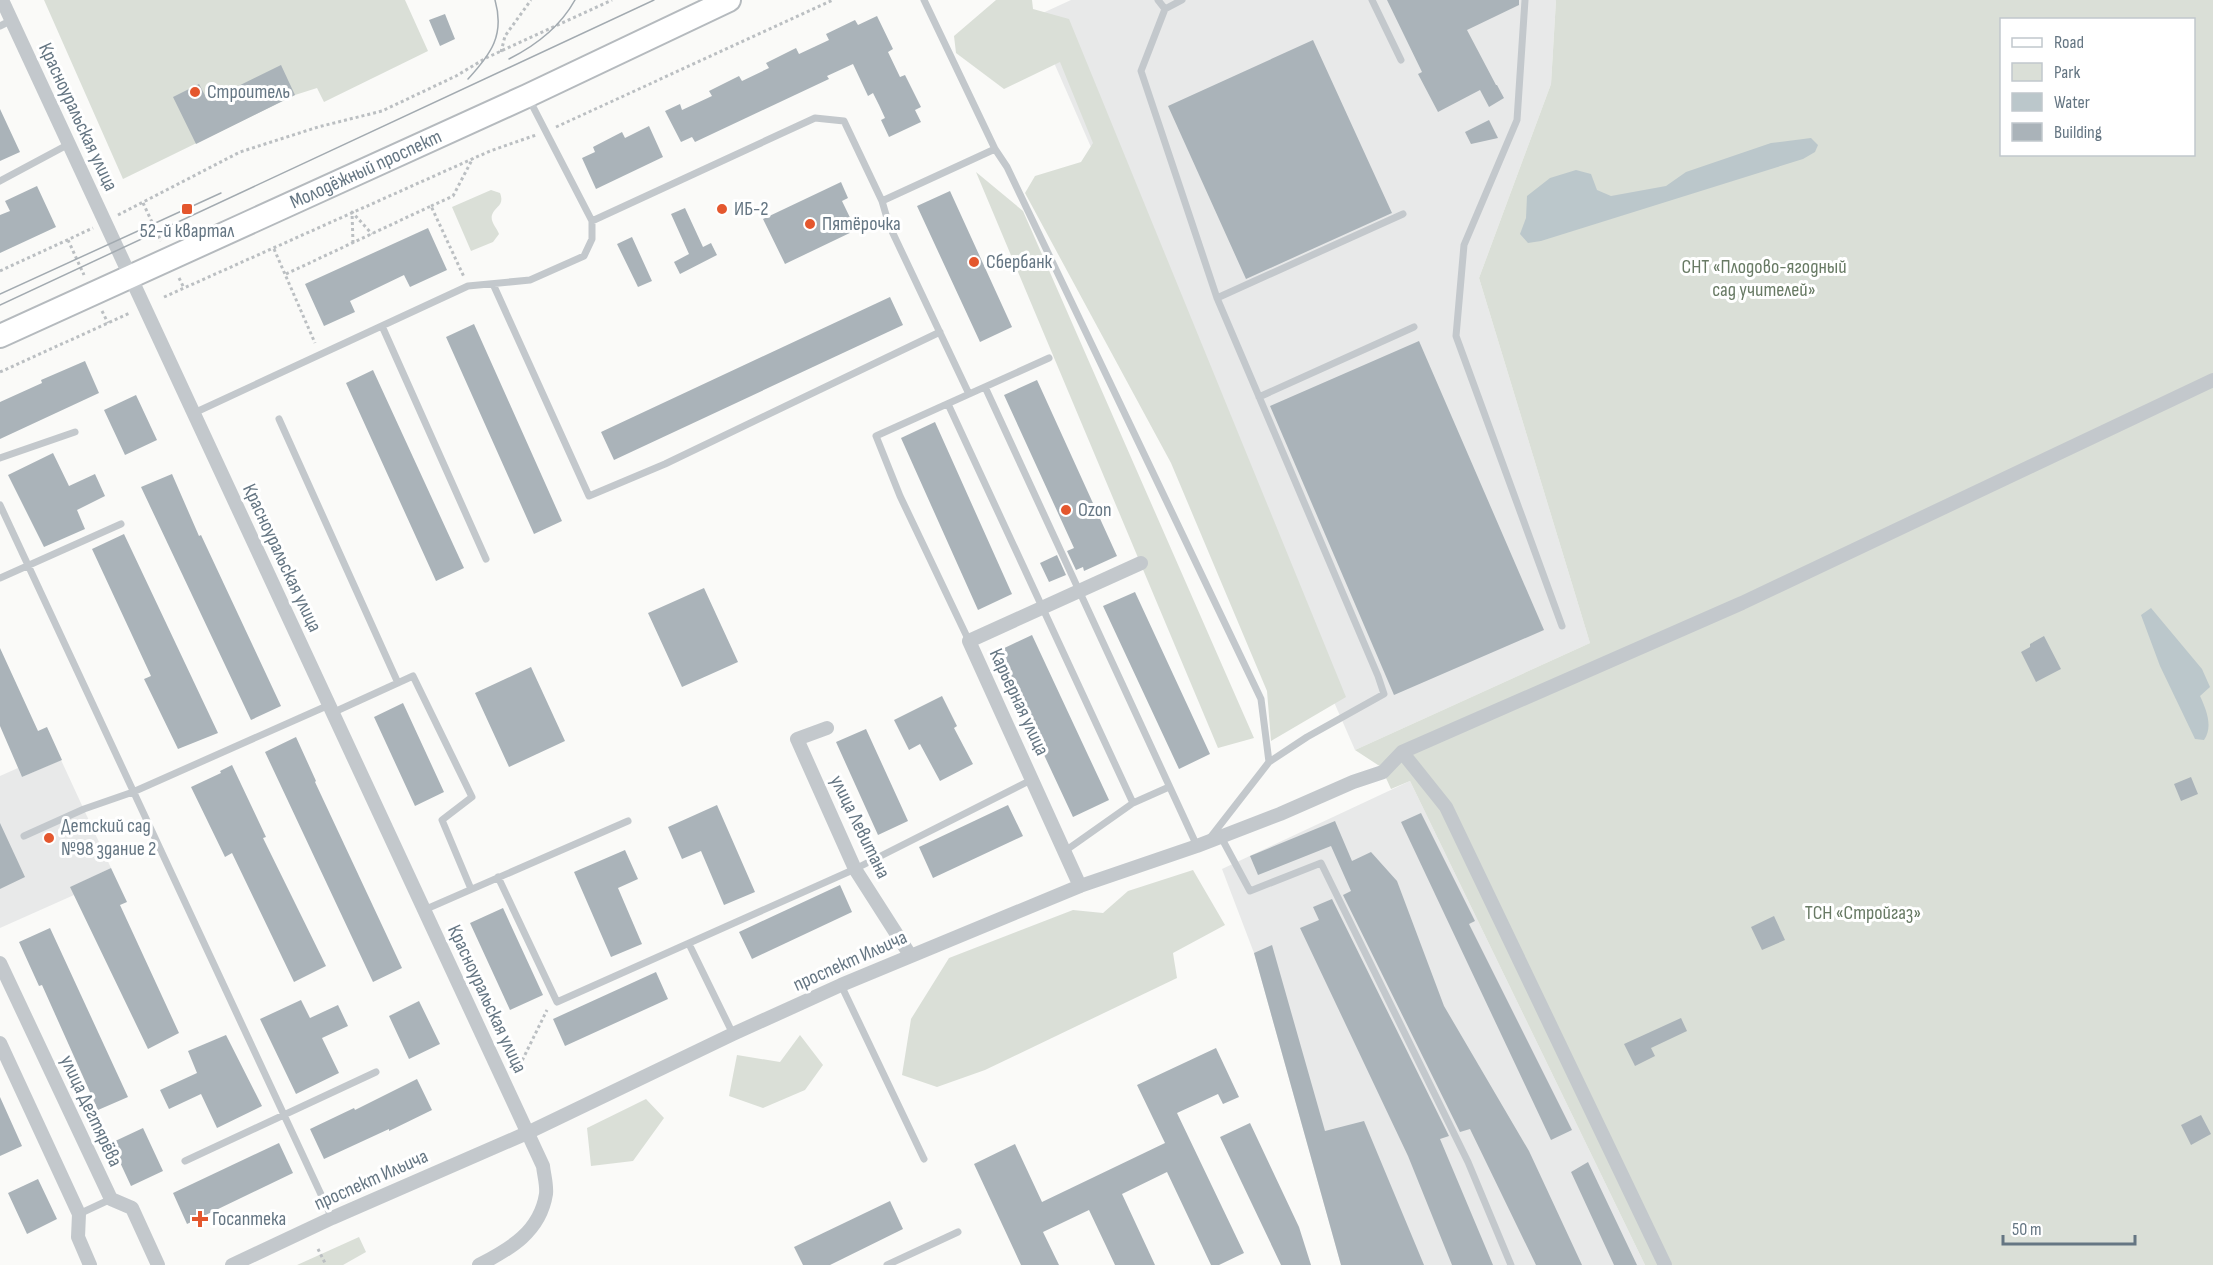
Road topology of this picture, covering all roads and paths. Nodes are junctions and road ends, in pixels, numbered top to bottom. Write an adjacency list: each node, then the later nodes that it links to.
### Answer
1 (2, 0): 12 (street, Красноуральская улица)
2 (531, 0): 13 (path)
3 (612, 0): 13 (path)
4 (729, 0): 15 (main road, Молодёжный проспект)
5 (832, 0): 16 (path)
6 (924, 0): 18 (lane)
7 (1158, 0): 11 (lane)
8 (1182, 0): 11 (lane)
9 (1372, 0): 14 (lane)
10 (1525, 0): 71 (lane)
11 (1165, 9): 43 (lane)
12 (6, 23): 17 (street, Красноуральская улица)
13 (501, 52): 22 (path)
14 (1401, 60)
15 (527, 96): 16 (lane); 37 (main road, Молодёжный проспект)
16 (545, 132): 19 (path); 27 (lane)
17 (69, 144): 20 (lane); 37 (street, Красноуральская улица)
18 (995, 149): 21 (lane); 77 (lane)
19 (473, 158): 23 (path); 24 (path)
20 (0, 181)
21 (882, 201): 27 (lane); 49 (lane)
22 (143, 202): 26 (path); 31 (path)
23 (431, 206): 29 (path); 40 (path)
24 (352, 212): 29 (path); 32 (path); 33 (path)
25 (1403, 214): 43 (lane)
26 (118, 215)
27 (592, 221): 39 (lane)
28 (95, 228): 30 (path)
29 (372, 234): 32 (path)
30 (68, 240): 34 (path); 36 (path)
31 (161, 241)
32 (352, 243): 35 (path)
33 (274, 249): 35 (path); 41 (path)
34 (0, 271)
35 (286, 274): 51 (path)
36 (84, 275)
37 (131, 277): 50 (main road, Молодёжный проспект); 59 (street, Красноуральская улица)
38 (179, 278): 41 (path)
39 (493, 284): 40 (lane); 49 (lane)
40 (468, 286): 47 (lane)
41 (184, 288): 42 (path)
42 (164, 297)
43 (1217, 298): 57 (lane)
44 (102, 311): 46 (path)
45 (134, 311): 46 (path)
46 (108, 323): 53 (path)
47 (382, 326): 51 (lane); 65 (lane)
48 (1414, 327): 57 (lane)
49 (939, 332): 56 (lane)
50 (0, 336)
51 (320, 354): 59 (lane)
52 (1049, 358): 55 (lane)
53 (0, 372)
54 (2213, 380): 76 (street)
55 (985, 387): 56 (lane); 69 (lane)
56 (969, 394): 58 (lane)
57 (1259, 397): 77 (lane)
58 (948, 404): 70 (lane); 72 (lane)
59 (194, 413): 74 (street, Красноуральская улица)
60 (279, 419): 73 (lane)
61 (75, 432): 62 (lane)
62 (0, 458)
63 (0, 506): 67 (lane)
64 (122, 524): 67 (lane)
65 (486, 559)
66 (1141, 563): 69 (street, Карьерная улица)
67 (27, 566): 68 (lane); 80 (lane)
68 (0, 578)
69 (1079, 592): 70 (street, Карьерная улица); 79 (lane)
70 (1041, 609): 72 (street, Карьерная улица); 81 (lane)
71 (1563, 626)
72 (969, 641): 78 (street, Карьерная улица)
73 (398, 683): 74 (lane); 89 (lane)
74 (331, 709): 80 (lane); 90 (street, Красноуральская улица)
75 (827, 728): 86 (street, улица Левитана)
76 (1402, 752): 84 (street, проспект Ильича); 116 (street)
77 (1269, 762): 84 (lane)
78 (1033, 779): 85 (street, Карьерная улица); 86 (lane)
79 (1169, 788): 81 (lane); 84 (lane)
80 (133, 792): 83 (lane); 100 (lane)
81 (1133, 803): 85 (lane)
82 (628, 822): 87 (lane)
83 (24, 836)
84 (1208, 841): 88 (street, проспект Ильича); 115 (lane)
85 (1065, 851): 88 (street, Карьерная улица)
86 (855, 869): 91 (lane); 92 (street, улица Левитана)
87 (498, 877): 89 (lane); 95 (lane)
88 (1080, 886): 92 (street, проспект Ильича)
89 (471, 889): 90 (lane)
90 (424, 910): 99 (street, Красноуральская улица)
91 (689, 944): 95 (lane); 96 (lane)
92 (910, 956): 94 (street, проспект Ильича)
93 (0, 963): 104 (street, улица Дегтярёва)
94 (841, 985): 96 (street, проспект Ильича); 102 (lane)
95 (557, 1002): 99 (path)
96 (733, 1034): 101 (street, проспект Ильича)
97 (0, 1043): 105 (street)
98 (376, 1072): 100 (lane)
99 (508, 1091): 101 (street, Красноуральская улица)
100 (284, 1115): 103 (lane); 106 (lane)
101 (527, 1133): 106 (street, проспект Ильича); 113 (street)
102 (924, 1160)
103 (185, 1161)
104 (111, 1199): 105 (lane); 110 (street, улица Дегтярёва)
105 (79, 1214): 109 (street)
106 (332, 1218): 111 (street, проспект Ильича)
107 (958, 1232): 114 (lane)
108 (318, 1249): 112 (path)
109 (90, 1265)
110 (158, 1265)
111 (232, 1265)
112 (326, 1265)
113 (479, 1265)
114 (887, 1265)
115 (1510, 1265)
116 (1665, 1265)

